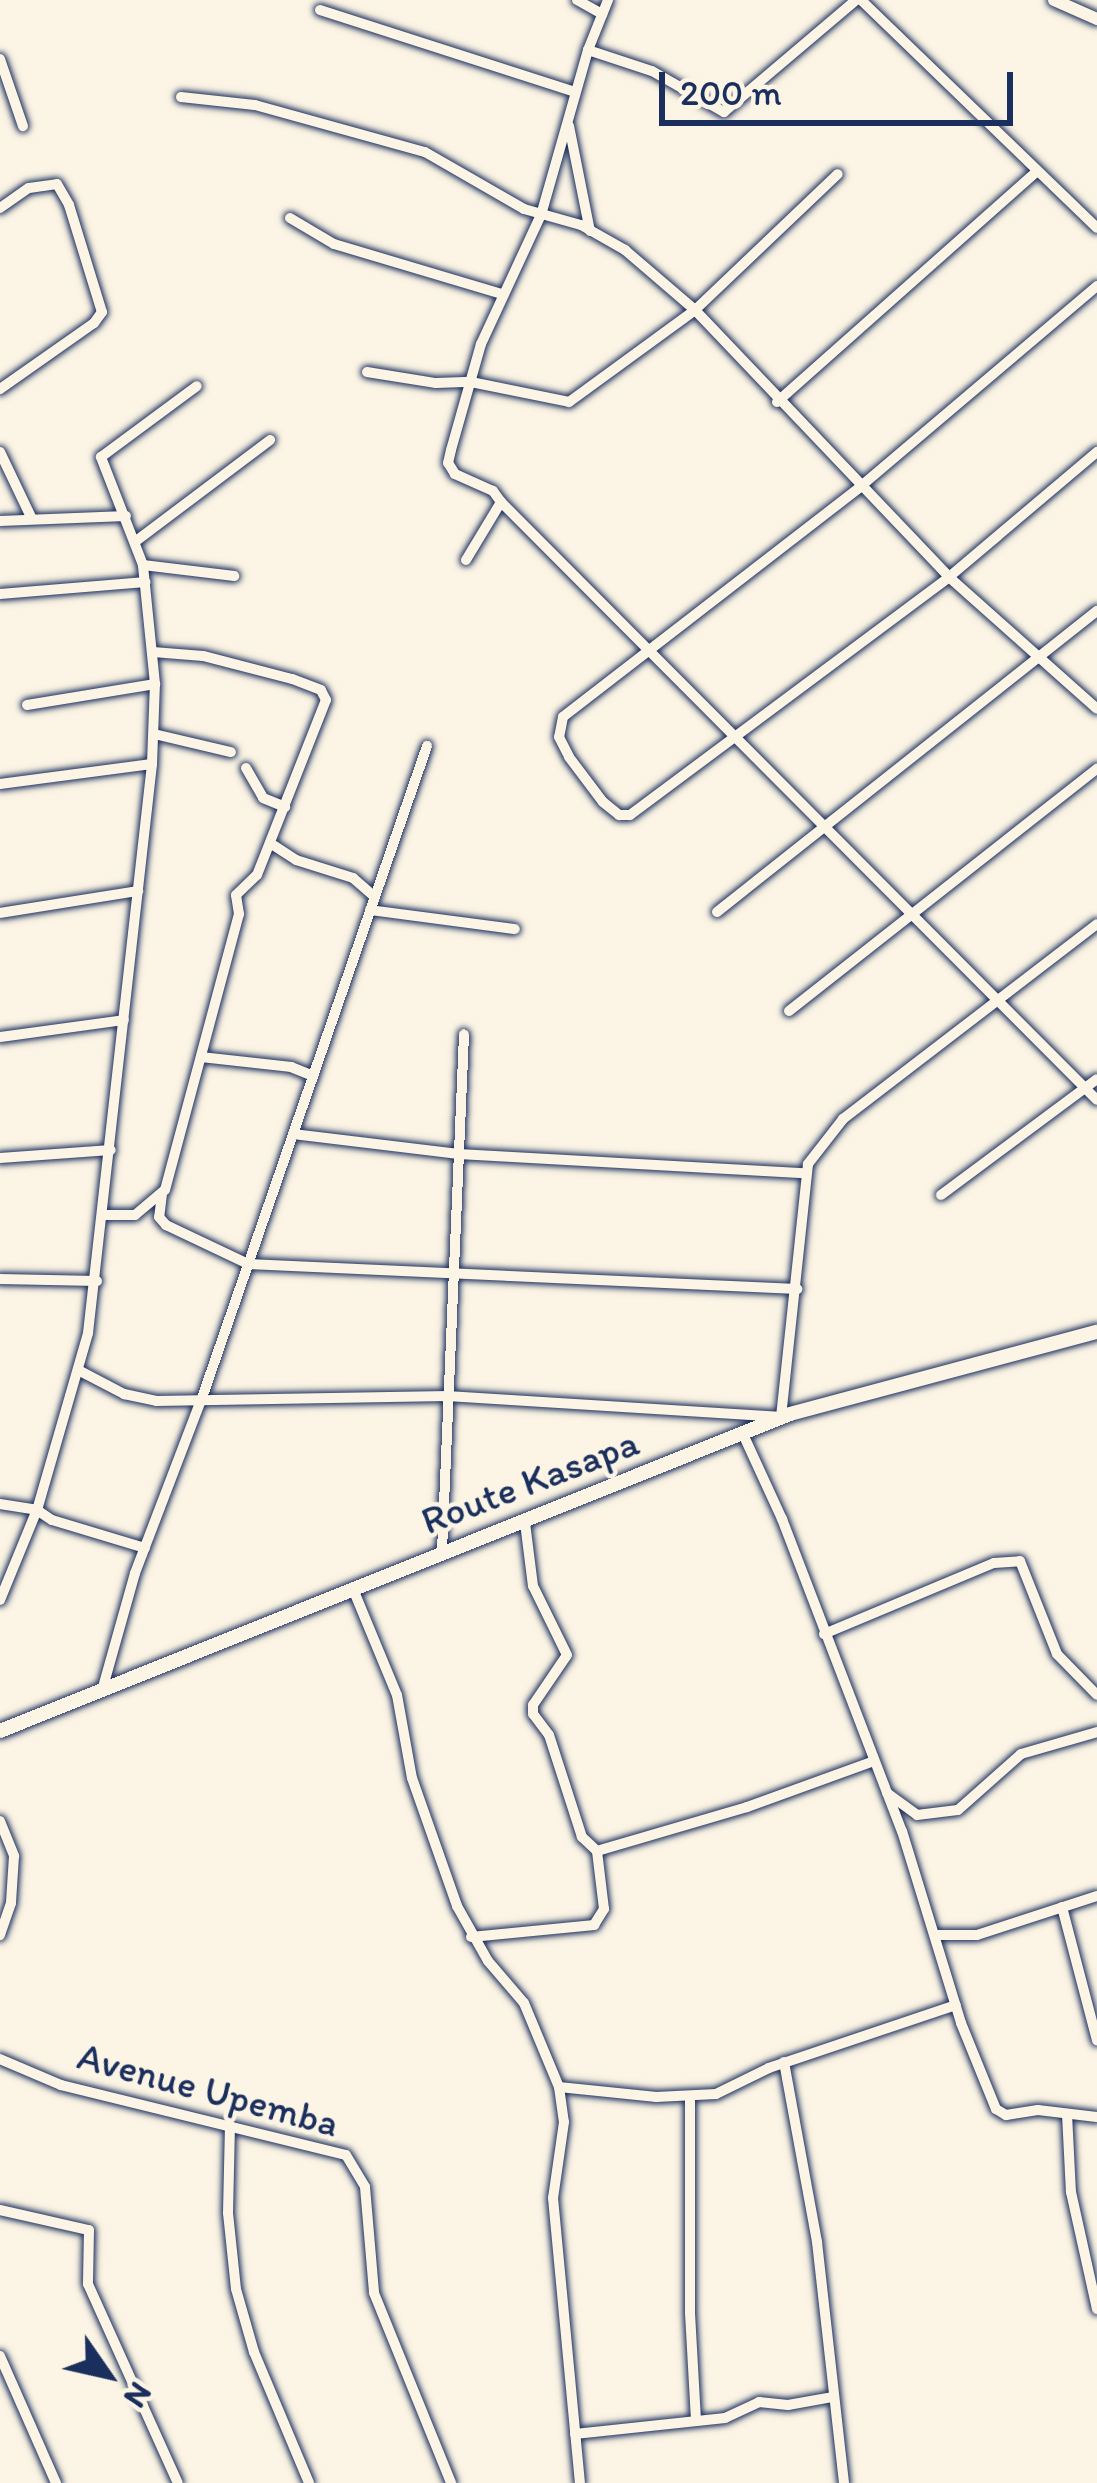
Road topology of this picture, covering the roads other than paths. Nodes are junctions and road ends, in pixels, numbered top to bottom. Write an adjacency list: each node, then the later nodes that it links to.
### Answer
1 (577, 0): 6 (street)
2 (608, 0): 6 (street)
3 (859, 0): 8 (street); 14 (street)
4 (1054, 0): 7 (street)
5 (320, 10): 10 (street)
6 (602, 14): 8 (street)
7 (1097, 19)
8 (588, 50): 10 (street)
9 (0, 59): 13 (street)
10 (575, 92): 12 (street)
11 (181, 98): 17 (street)
12 (568, 123): 17 (street); 20 (street)
13 (23, 126)
14 (1037, 171): 19 (street); 28 (street)
15 (838, 174): 23 (street)
16 (0, 208): 27 (street)
17 (541, 215): 20 (street); 22 (street)
18 (290, 218): 22 (street)
19 (1097, 228)
20 (590, 231): 23 (street)
21 (1097, 286): 32 (street)
22 (502, 294): 25 (street)
23 (695, 310): 25 (street); 28 (street)
24 (367, 372): 25 (street)
25 (471, 382): 33 (street)
26 (197, 386): 34 (street)
27 (0, 389)
28 (777, 402): 32 (street)
29 (270, 440): 37 (street)
30 (0, 452): 35 (street)
31 (1097, 452): 41 (street)
32 (859, 488): 41 (street); 46 (street)
33 (501, 502): 38 (street); 46 (street)
34 (126, 516): 35 (street); 37 (street)
35 (31, 517): 36 (street)
36 (0, 521)
37 (136, 541): 39 (street)
38 (466, 560)
39 (143, 565): 40 (street); 42 (street)
40 (234, 576)
41 (949, 578): 47 (street); 52 (street)
42 (146, 582): 43 (street); 45 (street)
43 (0, 594)
44 (1097, 611): 47 (street)
45 (153, 652): 48 (street); 59 (street)
46 (650, 652): 52 (street); 52 (street)
47 (1040, 657): 50 (street); 60 (street)
48 (155, 684): 49 (street); 51 (street)
49 (27, 705)
50 (1097, 710)
51 (154, 734): 54 (street); 55 (street)
52 (736, 735): 60 (street)
53 (427, 746): 63 (street)
54 (231, 752)
55 (152, 764): 58 (street); 62 (street)
56 (246, 768): 59 (street)
57 (1097, 769): 65 (street)
58 (0, 784)
59 (285, 807): 61 (street)
60 (824, 827): 65 (street); 66 (street)
61 (270, 843): 63 (street); 75 (street)
62 (138, 891): 67 (street); 72 (street)
63 (375, 897): 64 (street)
64 (370, 910): 69 (street); 76 (street)
65 (909, 911): 70 (street); 71 (street)
66 (717, 912)
67 (0, 913)
68 (1097, 924): 70 (street)
69 (515, 929)
70 (996, 1004): 78 (street); 84 (street)
71 (788, 1011)
72 (124, 1020): 74 (street); 81 (street)
73 (464, 1034): 82 (street)
74 (0, 1037)
75 (201, 1057): 76 (street); 85 (street)
76 (313, 1076): 80 (street)
77 (1097, 1079): 78 (street)
78 (1085, 1088): 79 (street); 86 (street)
79 (1097, 1100)
80 (293, 1134): 82 (street); 88 (street)
81 (111, 1150): 83 (street); 87 (street)
82 (459, 1154): 84 (street); 89 (street)
83 (0, 1157)
84 (803, 1173): 92 (street)
85 (162, 1194): 87 (street); 88 (street)
86 (941, 1196)
87 (105, 1215): 91 (street)
88 (248, 1264): 89 (street); 96 (street)
89 (453, 1275): 92 (street); 95 (street)
90 (0, 1280): 91 (street)
91 (97, 1281): 94 (street)
92 (797, 1289): 97 (street)
93 (1097, 1332): 97 (main road, Route Kasapa)
94 (80, 1371): 96 (street); 100 (street)
95 (448, 1396): 96 (street); 97 (street); 103 (street)
96 (202, 1398): 102 (street)
97 (782, 1417): 98 (main road, Route Kasapa)
98 (742, 1432): 101 (main road, Route Kasapa); 106 (street)
99 (0, 1504): 100 (street)
100 (37, 1510): 102 (street); 105 (street)
101 (525, 1522): 103 (main road, Route Kasapa); 114 (street)
102 (146, 1548): 107 (street)
103 (442, 1551): 104 (main road, Route Kasapa)
104 (352, 1589): 107 (main road, Route Kasapa); 119 (street)
105 (0, 1600)
106 (824, 1634): 108 (street); 111 (street)
107 (103, 1687): 109 (main road, Route Kasapa)
108 (1097, 1695)
109 (0, 1731)
110 (1097, 1732): 112 (street)
111 (874, 1761): 112 (street); 114 (street)
112 (885, 1792): 118 (street)
113 (0, 1821): 117 (street)
114 (597, 1851): 119 (street)
115 (1097, 1896): 116 (street)
116 (1062, 1907): 118 (street); 121 (street)
117 (0, 1935)
118 (936, 1936): 120 (street)
119 (471, 1937): 124 (street)
120 (956, 2005): 123 (street); 126 (street)
121 (1097, 2040)
122 (0, 2059): 128 (street, Avenue Upemba)
123 (784, 2062): 125 (street); 132 (street)
124 (560, 2087): 125 (street); 134 (street)
125 (690, 2098): 133 (street)
126 (1067, 2114): 127 (street); 130 (street)
127 (1097, 2116)
128 (230, 2125): 137 (street); 138 (street, Avenue Upemba)
129 (0, 2210): 136 (street)
130 (1097, 2309)
131 (0, 2356): 135 (street)
132 (833, 2397): 133 (street); 140 (street)
133 (696, 2420): 134 (street)
134 (574, 2434): 139 (street)
135 (56, 2483)
136 (178, 2483)
137 (309, 2483)
138 (452, 2483)
139 (580, 2483)
140 (844, 2483)

